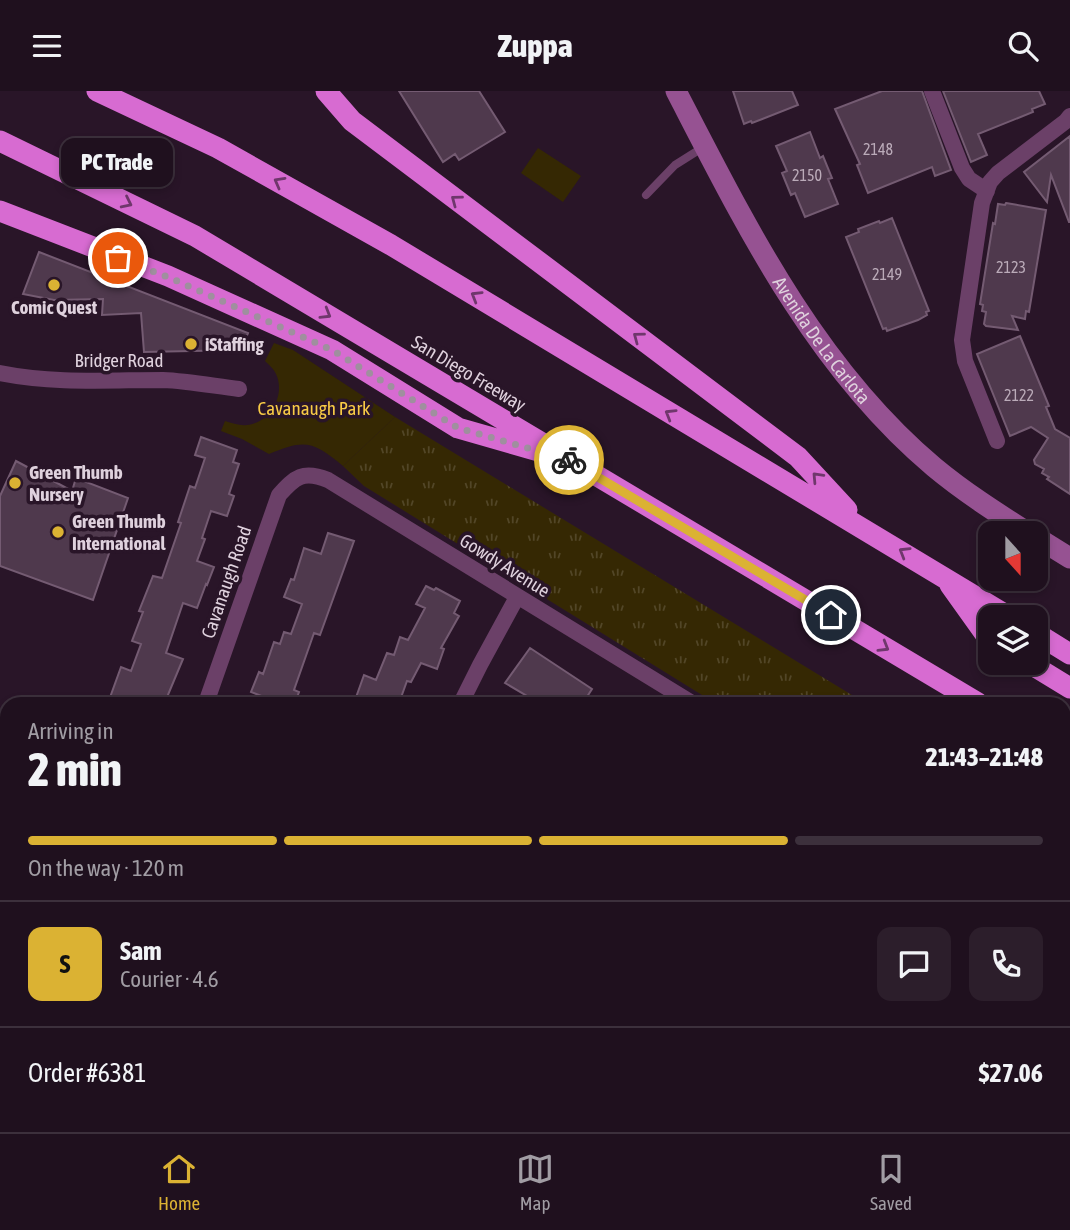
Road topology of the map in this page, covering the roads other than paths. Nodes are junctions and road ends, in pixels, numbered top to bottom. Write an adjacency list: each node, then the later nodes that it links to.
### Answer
1 (97, 91): 17 (highway, one-way to 1)
2 (326, 91): 17 (highway, one-way to 2)
3 (676, 91): 7 (main road, Avenida De La Carlota)
4 (932, 91): 8 (street)
5 (1070, 116): 8 (street)
6 (0, 141): 14 (highway, San Diego Freeway, one-way to 14)
7 (705, 147): 9 (lane); 16 (main road, Avenida De La Carlota)
8 (987, 191): 13 (street)
9 (646, 195)
10 (0, 211): 14 (highway)
11 (0, 373): 12 (street, Bridger Road)
12 (239, 389)
13 (997, 441)
14 (574, 461): 31 (highway, San Diego Freeway, one-way to 31)
15 (294, 478): 21 (street, Gowdy Avenue); 28 (street, Cavanaugh Road)
16 (1009, 521)
17 (863, 527): 20 (highway, one-way to 17)
18 (1048, 544): 19 (main road)
19 (1070, 558)
20 (944, 577): 22 (highway); 23 (highway)
21 (517, 597): 29 (street); 30 (street, Gowdy Avenue)
22 (990, 605)
23 (978, 624)
24 (1048, 640): 25 (highway)
25 (1070, 654)
26 (1048, 675): 27 (highway)
27 (1070, 688)
28 (208, 697)
29 (464, 697)
30 (682, 697)
31 (968, 697)

